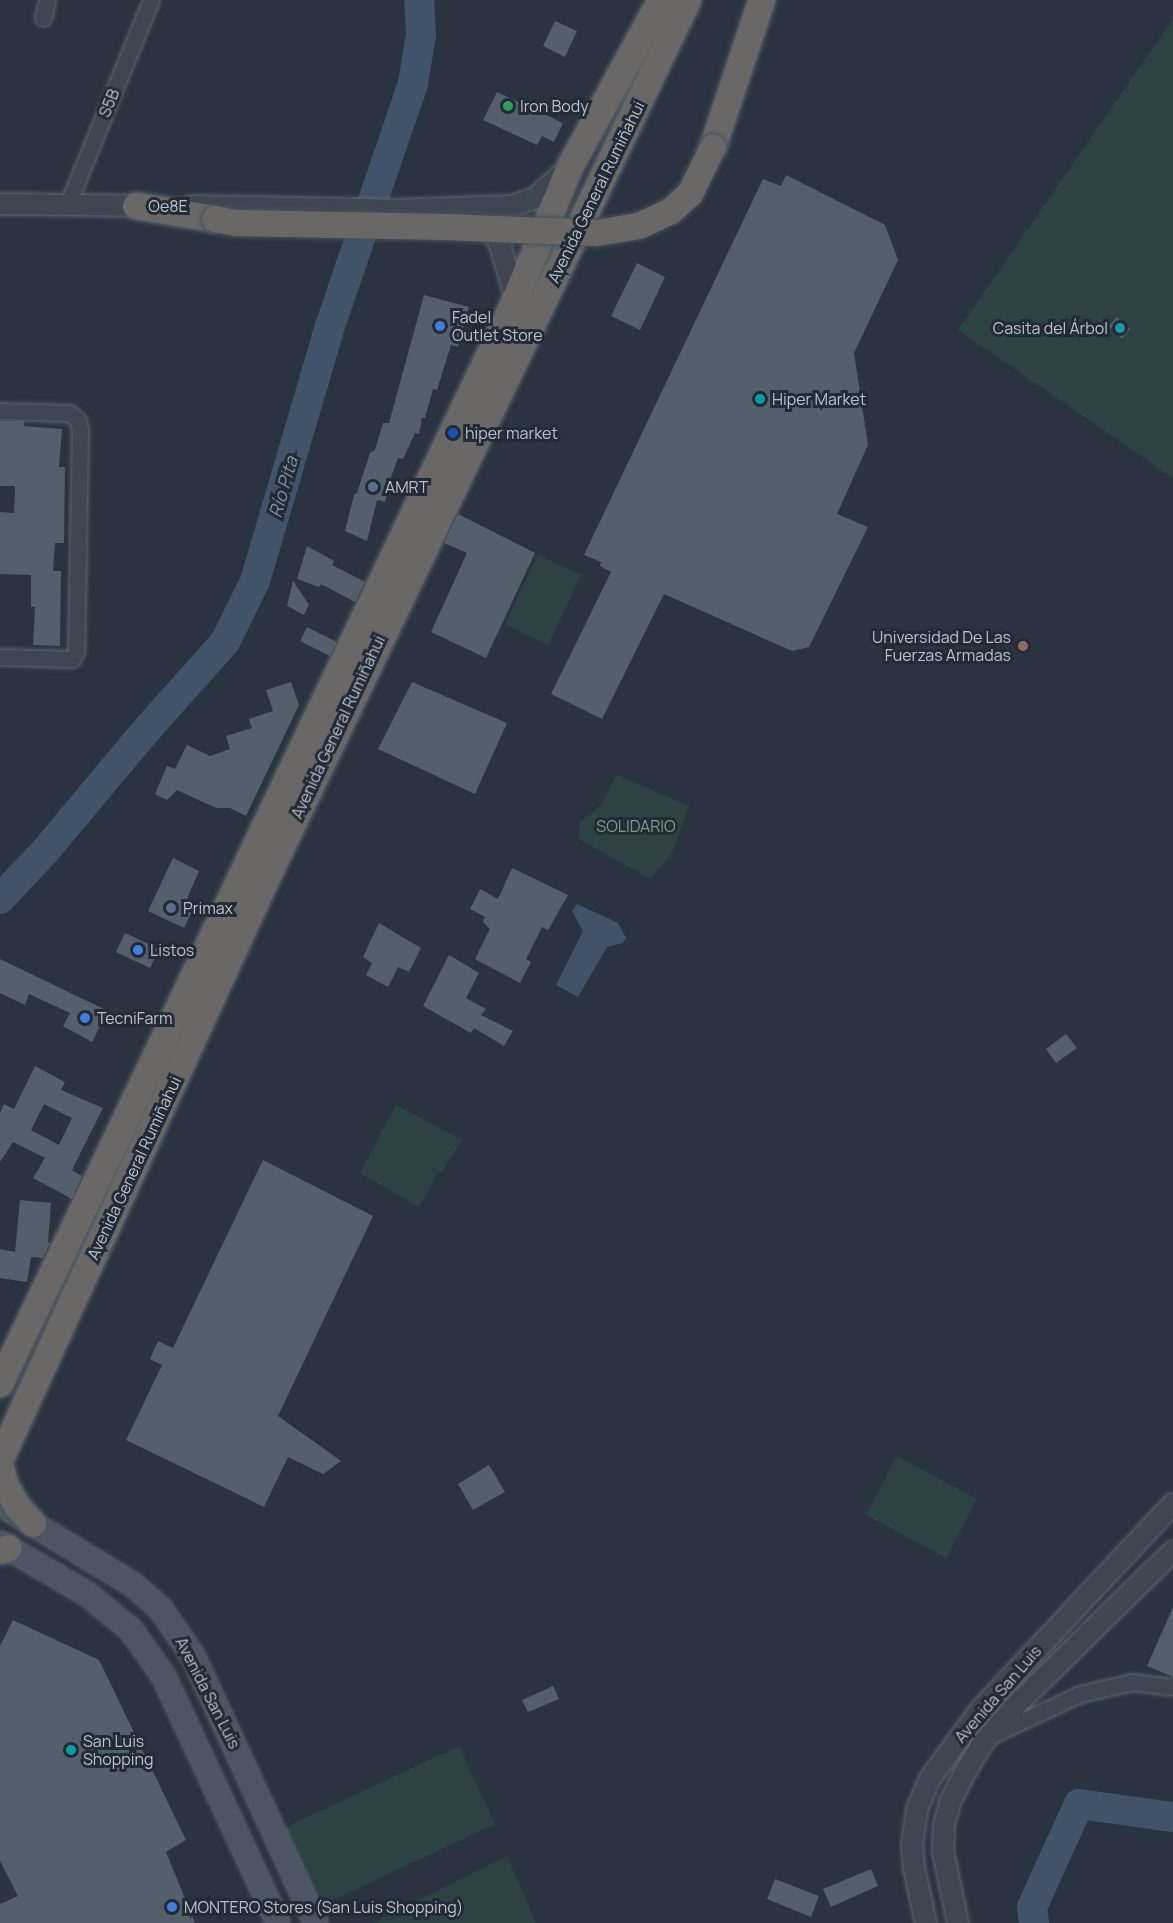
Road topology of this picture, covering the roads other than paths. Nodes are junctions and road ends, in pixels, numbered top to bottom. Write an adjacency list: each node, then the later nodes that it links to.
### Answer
1 (47, 0): 6 (street)
2 (151, 0): 9 (street, S5B)
3 (660, 0): 7 (highway, Avenida General Rumiñahui)
4 (688, 0): 16 (highway, Avenida General Rumiñahui)
5 (762, 0): 10 (highway, bridge)
6 (43, 18)
7 (570, 167): 11 (street); 12 (highway, Avenida General Rumiñahui)
8 (0, 204): 9 (street, Oe8E)
9 (67, 206): 10 (street, Oe8E)
10 (136, 206): 11 (street, Oe8E)
11 (480, 208): 12 (street)
12 (516, 299): 15 (highway, Avenida General Rumiñahui)
13 (0, 411): 14 (street)
14 (0, 657)
15 (0, 1384)
16 (0, 1462): 19 (highway)
17 (0, 1504): 19 (main road, Avenida San Luis)
18 (1173, 1504): 28 (street, Avenida San Luis)
19 (33, 1524): 22 (main road, Avenida San Luis)
20 (3, 1547): 23 (main road, Avenida San Luis)
21 (1173, 1551): 25 (street, Avenida San Luis)
22 (193, 1656): 23 (main road); 27 (main road, Avenida San Luis)
23 (163, 1675): 26 (main road, Avenida San Luis)
24 (1173, 1687): 25 (street)
25 (988, 1737): 29 (street, Avenida San Luis)
26 (278, 1923)
27 (316, 1923)
28 (926, 1923)
29 (958, 1923)

